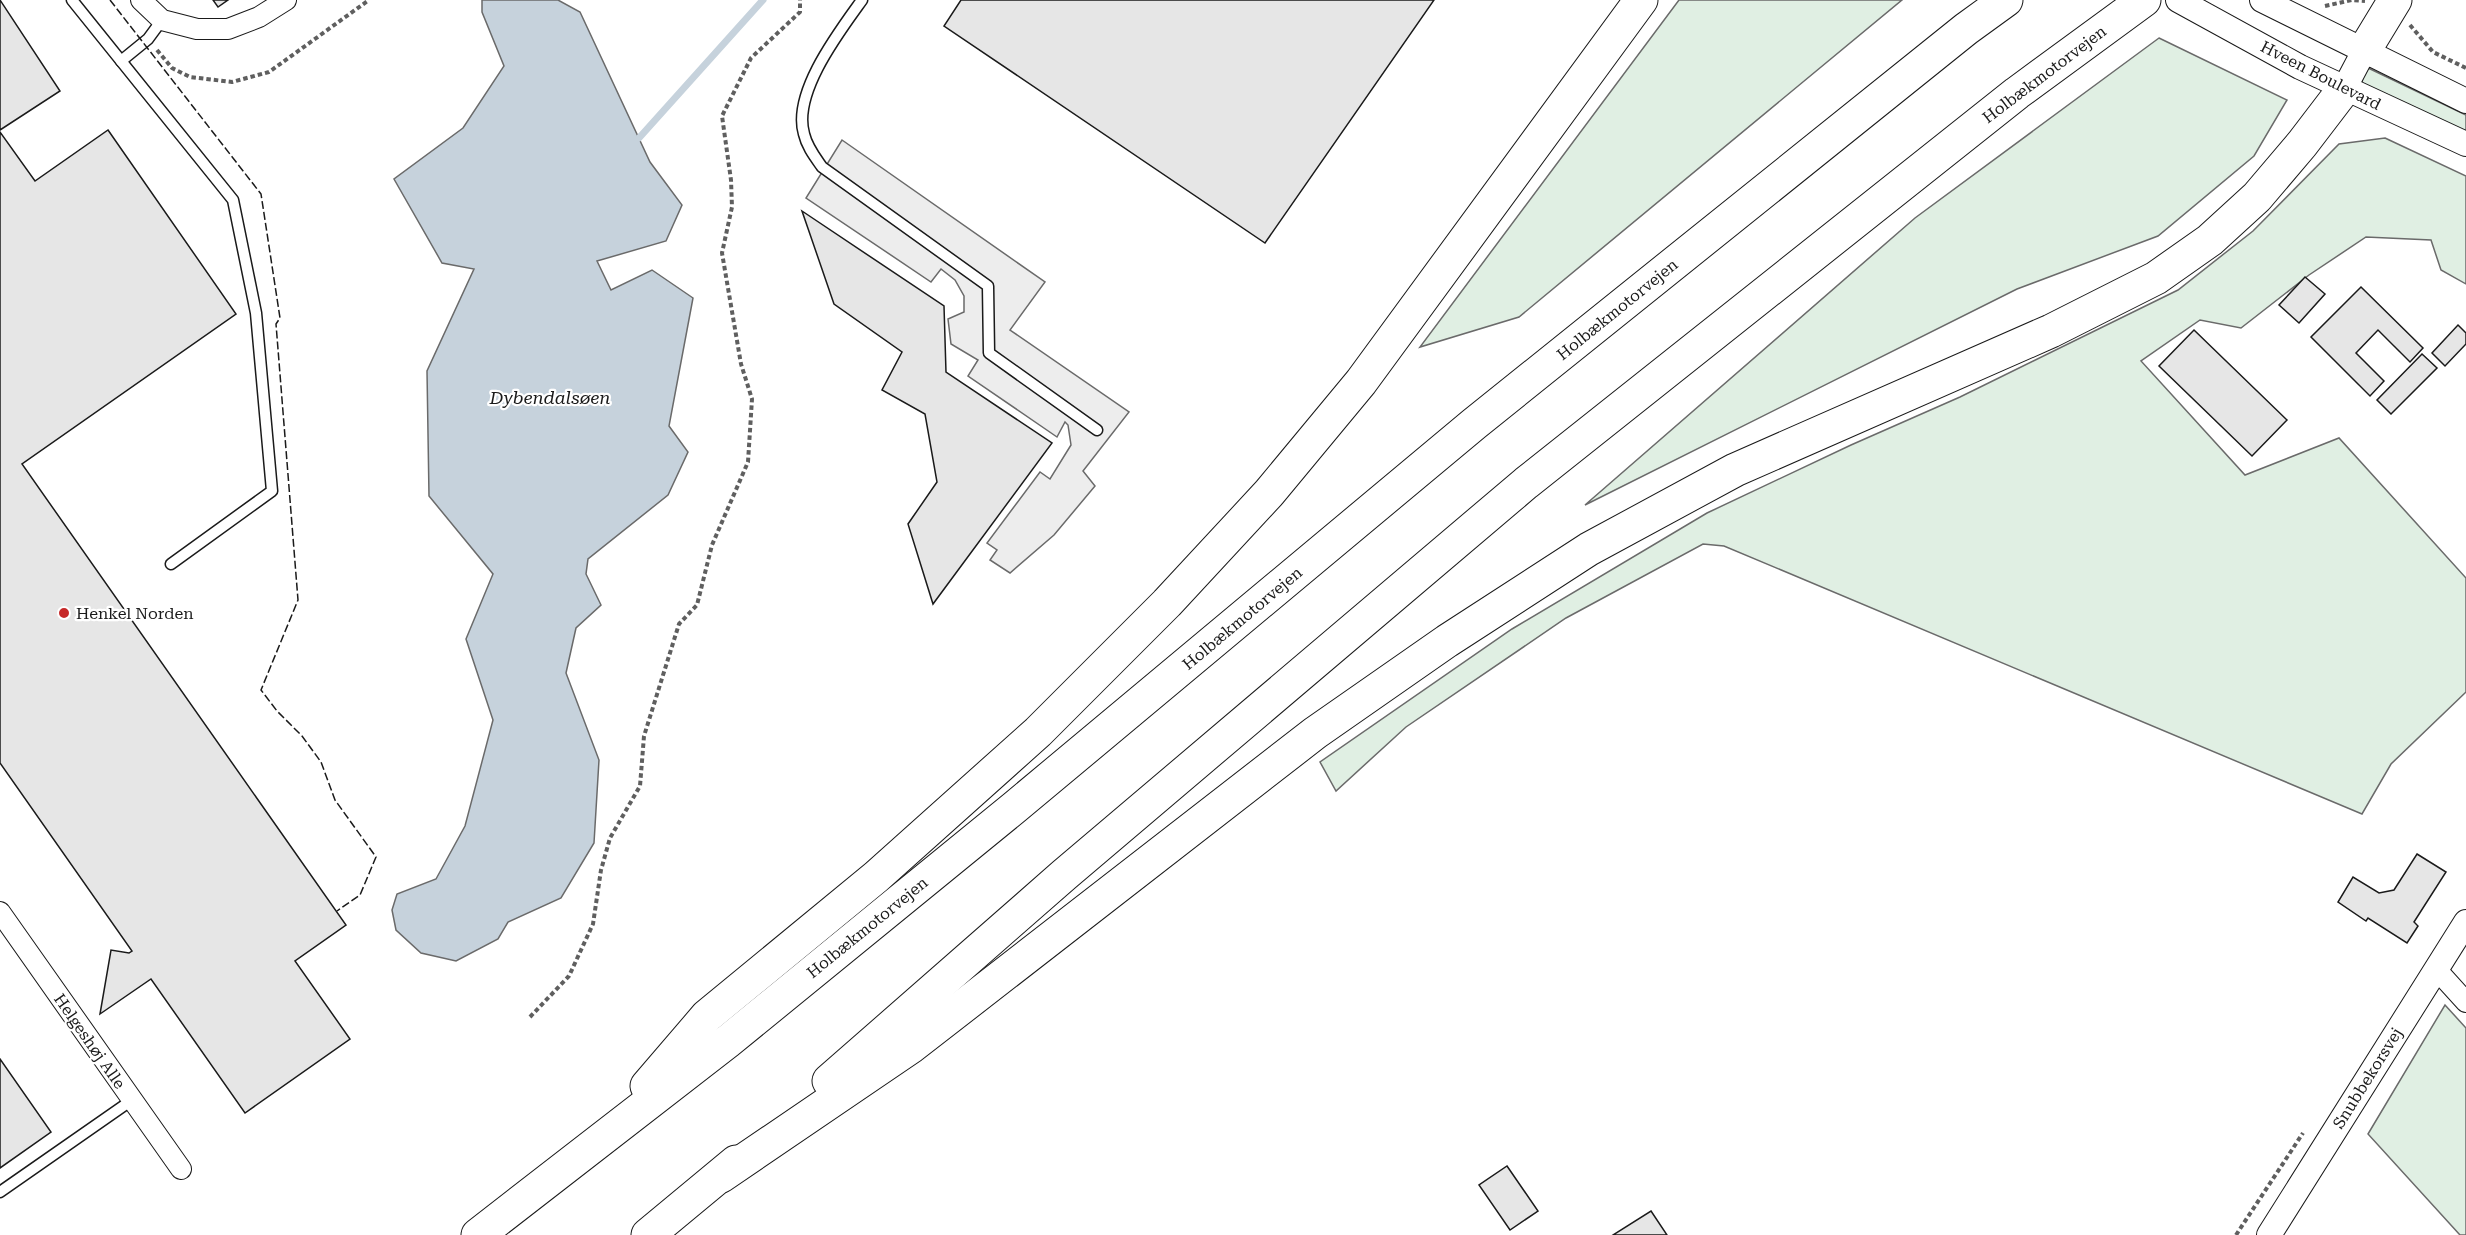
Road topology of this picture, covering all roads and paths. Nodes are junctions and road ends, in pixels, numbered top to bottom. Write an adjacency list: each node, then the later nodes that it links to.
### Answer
1 (72, 0): 16 (lane)
2 (141, 0): 13 (street)
3 (286, 0): 13 (street)
4 (369, 0): 14 (path)
5 (800, 0): 26 (path)
6 (862, 0): 20 (lane)
7 (1641, 0): 28 (highway)
8 (2006, 0): 28 (highway, Holbækmotorvejen)
9 (2144, 0): 30 (highway, Holbækmotorvejen)
10 (2178, 0): 17 (street, Hveen Boulevard)
11 (2395, 0): 15 (highway)
12 (2268, 3): 15 (street)
13 (162, 20): 14 (lane)
14 (148, 39): 16 (lane)
15 (2364, 51): 17 (street); 18 (street)
16 (121, 61): 21 (lane)
17 (2344, 89): 19 (street, Hveen Boulevard); 30 (highway)
18 (2466, 101)
19 (2466, 144)
20 (1097, 430)
21 (171, 564)
22 (0, 912): 27 (street, Helgeshøj Alle)
23 (2466, 922): 24 (street, Snubbekorsvej)
24 (2436, 969): 25 (street); 34 (street, Snubbekorsvej)
25 (2466, 1002)
26 (530, 1017)
27 (132, 1100): 29 (street, Helgeshøj Alle); 31 (lane)
28 (598, 1142): 32 (highway, Holbækmotorvejen)
29 (181, 1169)
30 (721, 1176): 33 (highway, Holbækmotorvejen)
31 (0, 1192)
32 (478, 1235)
33 (648, 1235)
34 (2269, 1235)

